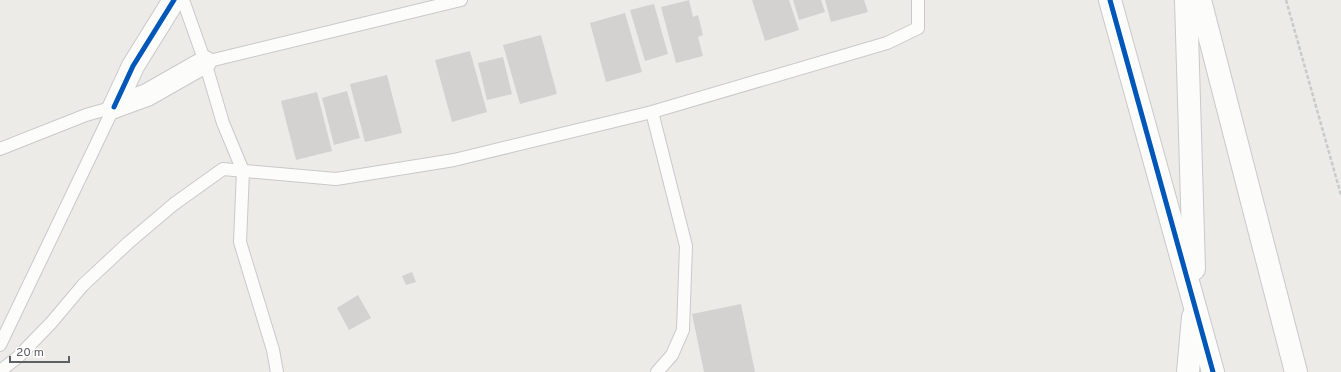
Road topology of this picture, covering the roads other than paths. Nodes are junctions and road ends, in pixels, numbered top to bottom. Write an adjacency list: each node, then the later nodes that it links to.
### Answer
1 (174, 0): 9 (street)
2 (183, 0): 8 (lane)
3 (461, 0): 8 (lane)
4 (918, 0): 10 (lane)
5 (1110, 0): 13 (street)
6 (1186, 0): 13 (street)
7 (1200, 0): 20 (street)
8 (205, 62): 9 (street); 12 (lane)
9 (114, 107): 11 (lane); 14 (lane)
10 (652, 112): 12 (lane); 17 (lane)
11 (0, 149)
12 (243, 171): 15 (lane); 16 (lane)
13 (1194, 301): 18 (street); 19 (street)
14 (0, 345)
15 (0, 371)
16 (277, 372)
17 (657, 372)
18 (1188, 372)
19 (1213, 372)
20 (1296, 372)

